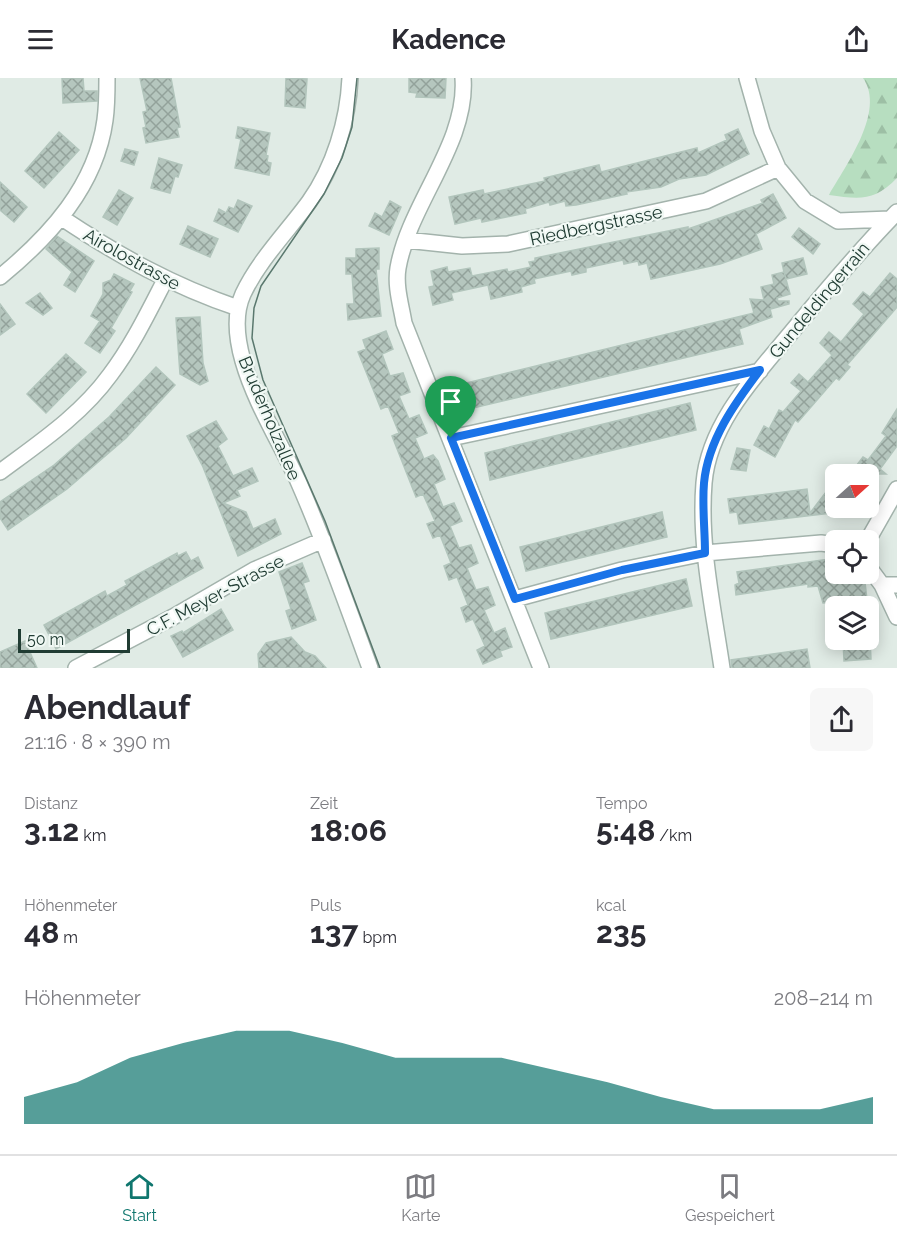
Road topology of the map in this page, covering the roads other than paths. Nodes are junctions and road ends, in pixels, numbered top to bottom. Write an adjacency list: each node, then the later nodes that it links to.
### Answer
1 (107, 78): 7 (street)
2 (350, 78): 11 (street, Bruderholzallee)
3 (463, 78): 8 (street)
4 (747, 78): 5 (street)
5 (778, 168): 6 (street); 8 (street, Riedbergstrasse)
6 (893, 216): 12 (street, Gundeldingerrain)
7 (62, 218): 9 (street); 10 (street, Airolostrasse)
8 (406, 240): 13 (street)
9 (0, 277)
10 (165, 280): 11 (street, Airolostrasse); 14 (street)
11 (238, 308): 17 (street, Bruderholzallee)
12 (760, 370): 13 (street); 19 (street, Gundeldingerrain)
13 (451, 438): 21 (street)
14 (0, 472)
15 (897, 489): 16 (street)
16 (874, 530)
17 (323, 540): 23 (street, C.F. Meyer-Strasse); 24 (street, Bruderholzallee)
18 (825, 543): 19 (street)
19 (705, 553): 21 (street); 26 (street, Gundeldingerrain)
20 (889, 585): 22 (street)
21 (515, 599): 25 (street)
22 (897, 617)
23 (76, 668)
24 (370, 668)
25 (541, 668)
26 (722, 668)

